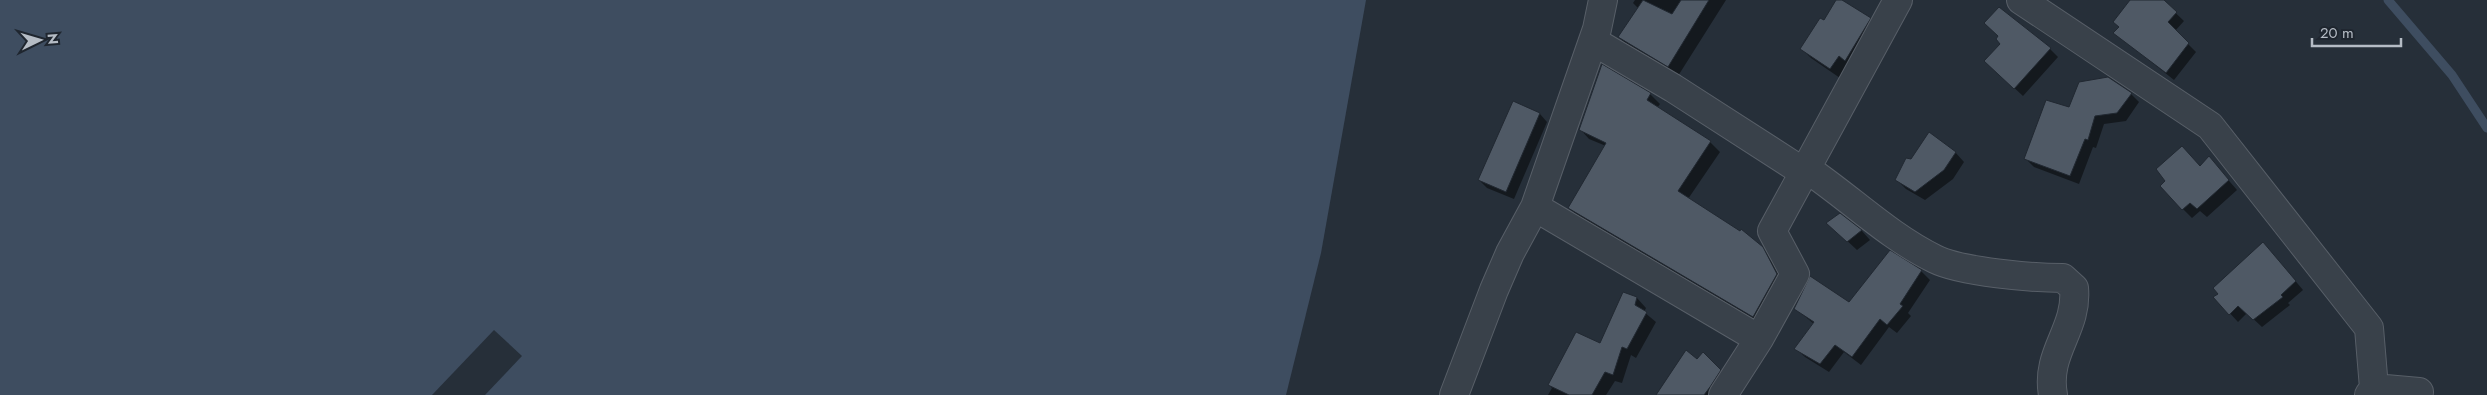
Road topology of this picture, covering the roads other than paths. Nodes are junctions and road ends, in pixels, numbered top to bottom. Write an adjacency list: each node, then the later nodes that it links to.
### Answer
1 (1603, 0): 4 (street)
2 (1898, 0): 5 (street)
3 (2021, 0): 8 (street)
4 (1593, 42): 5 (street); 6 (street)
5 (1806, 171): 7 (street); 12 (street)
6 (1535, 207): 7 (street); 10 (street)
7 (1759, 339): 11 (street)
8 (2372, 391): 9 (street)
9 (2419, 392)
10 (1454, 395)
11 (1723, 395)
12 (2053, 395)

